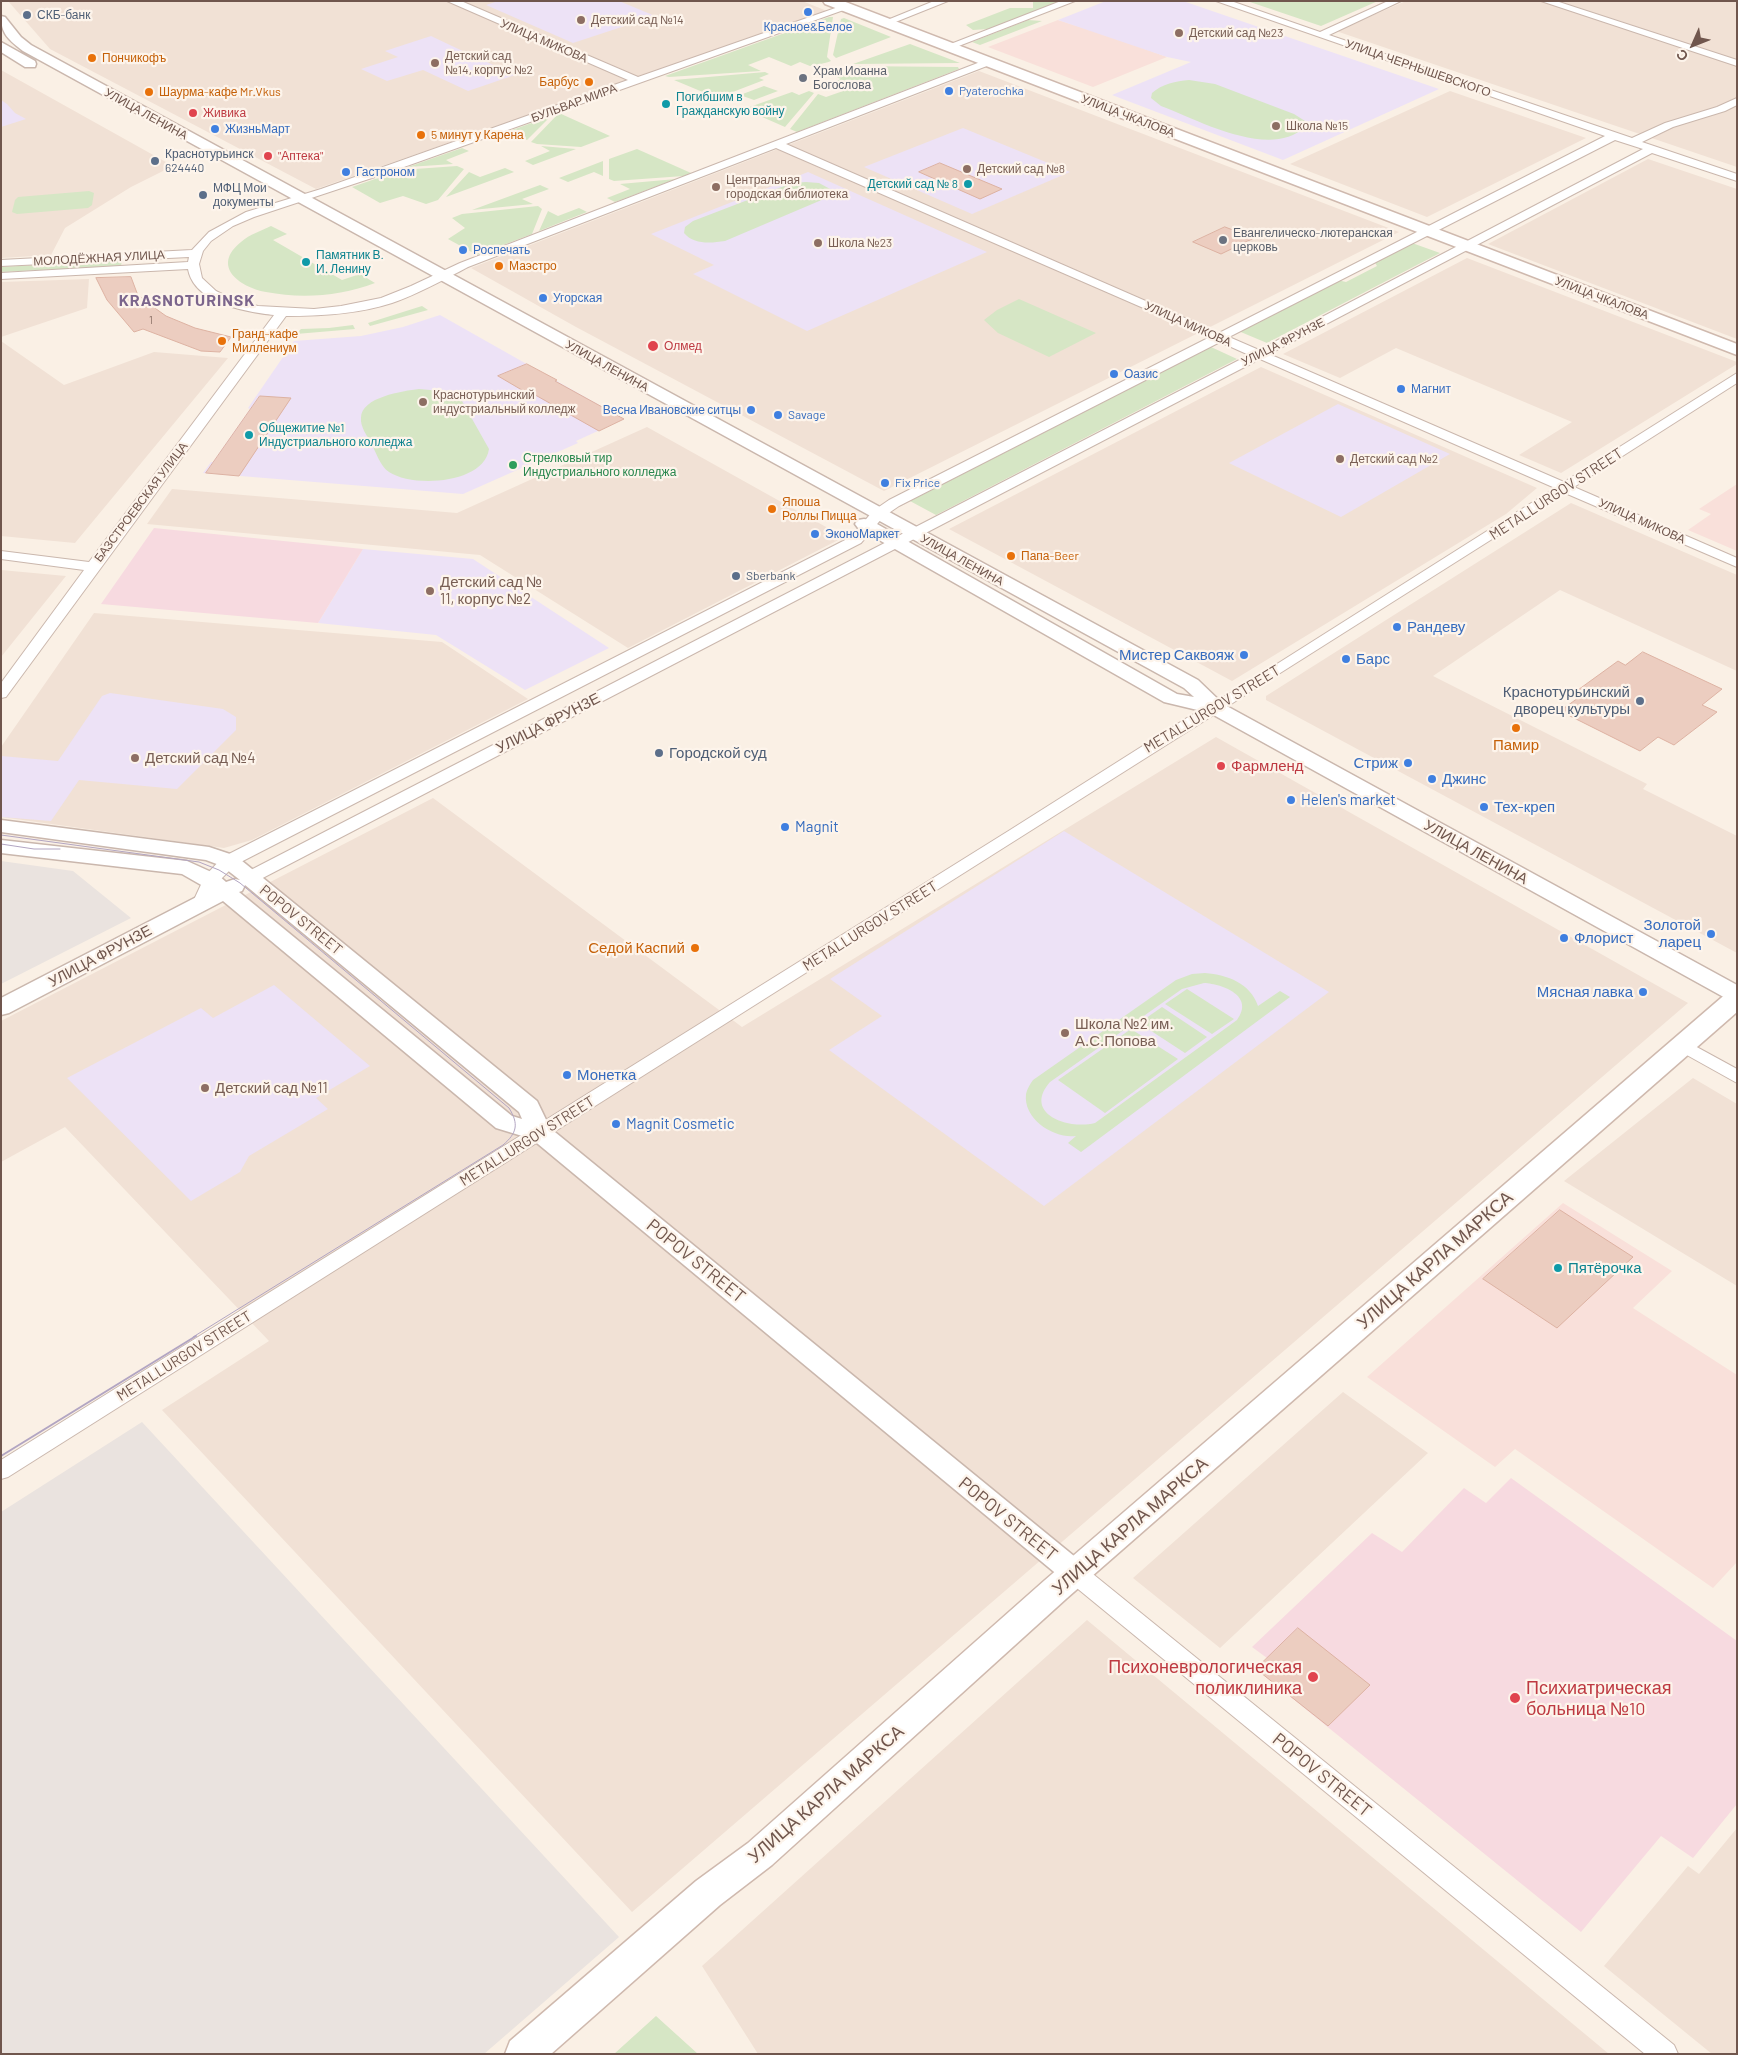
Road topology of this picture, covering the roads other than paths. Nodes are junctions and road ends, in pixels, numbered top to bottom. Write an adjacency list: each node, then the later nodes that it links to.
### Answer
1 (452, 1): 16 (street, УЛИЦА МИКОВА)
2 (830, 1): 8 (main road, УЛИЦА ЧКАЛОВА)
3 (943, 1): 10 (street)
4 (1070, 1): 13 (street)
5 (1221, 1): 11 (street, УЛИЦА ЧЕРНЫШЕВСКОГО)
6 (1396, 1): 11 (street)
7 (1546, 1): 14 (street)
8 (847, 7): 10 (main road, УЛИЦА ЧКАЛОВА); 16 (street, БУЛЬВАР МИРА)
9 (1, 20): 23 (street, УЛИЦА ЛЕНИНА)
10 (886, 22): 13 (main road, УЛИЦА ЧКАЛОВА)
11 (1320, 35): 18 (street, УЛИЦА ЧЕРНЫШЕВСКОГО)
12 (1, 46): 23 (street, УЛИЦА ЛЕНИНА)
13 (948, 47): 15 (main road, УЛИЦА ЧКАЛОВА)
14 (1737, 63)
15 (982, 65): 20 (street); 25 (main road, УЛИЦА ЧКАЛОВА)
16 (636, 80): 24 (street, БУЛЬВАР МИРА)
17 (1737, 101): 19 (street)
18 (1614, 136): 19 (street, УЛИЦА ЧЕРНЫШЕВСКОГО); 25 (street, УЛИЦА ФРУНЗЕ)
19 (1633, 142): 21 (street, УЛИЦА ЧЕРНЫШЕВСКОГО)
20 (778, 144): 30 (street); 36 (street, УЛИЦА МИКОВА)
21 (1651, 148): 22 (street); 26 (street, УЛИЦА ФРУНЗЕ)
22 (1737, 178)
23 (284, 197): 24 (street, УЛИЦА ЛЕНИНА); 27 (street); 32 (street, УЛИЦА ЛЕНИНА)
24 (302, 199): 30 (street, УЛИЦА ЛЕНИНА)
25 (1425, 231): 26 (main road, УЛИЦА ЧКАЛОВА); 36 (street, УЛИЦА ФРУНЗЕ)
26 (1467, 247): 37 (main road, УЛИЦА ЧКАЛОВА); 38 (street, УЛИЦА ФРУНЗЕ)
27 (196, 253): 28 (street, МОЛОДЁЖНАЯ УЛИЦА); 29 (street)
28 (1, 263)
29 (193, 265): 31 (street, МОЛОДЁЖНАЯ УЛИЦА); 35 (street)
30 (441, 275): 32 (street); 33 (street, УЛИЦА ЛЕНИНА)
31 (1, 276)
32 (426, 283): 34 (street, УЛИЦА ЛЕНИНА); 35 (street)
33 (465, 288): 34 (street); 43 (street, УЛИЦА ЛЕНИНА)
34 (448, 295): 39 (street, УЛИЦА ЛЕНИНА)
35 (282, 312): 48 (street, БАЗСТРОЕВСКАЯ УЛИЦА)
36 (1218, 337): 38 (street, УЛИЦА МИКОВА); 43 (street, УЛИЦА ФРУНЗЕ)
37 (1737, 350)
38 (1259, 354): 41 (street, УЛИЦА МИКОВА); 44 (street, УЛИЦА ФРУНЗЕ)
39 (590, 373)
40 (1737, 377): 41 (street, METALLURGOV STREET)
41 (1566, 488): 47 (street, УЛИЦА МИКОВА); 50 (street, METALLURGOV STREET)
42 (852, 518): 43 (street, УЛИЦА ЛЕНИНА)
43 (873, 520): 44 (street, УЛИЦА ЛЕНИНА); 45 (street, УЛИЦА ЛЕНИНА); 53 (street, УЛИЦА ФРУНЗЕ)
44 (914, 534): 45 (street, УЛИЦА ФРУНЗЕ); 50 (street, УЛИЦА ЛЕНИНА)
45 (896, 542): 50 (street, УЛИЦА ЛЕНИНА); 54 (street, УЛИЦА ФРУНЗЕ)
46 (1, 555): 48 (street)
47 (1737, 563)
48 (93, 567): 49 (street, БАЗСТРОЕВСКАЯ УЛИЦА)
49 (1, 694)
50 (1216, 708): 56 (street, УЛИЦА ЛЕНИНА); 60 (street, METALLURGOV STREET)
51 (1, 826): 53 (street, POPOV STREET)
52 (1, 846): 55 (street, POPOV STREET)
53 (229, 862): 54 (street, POPOV STREET); 55 (street, УЛИЦА ФРУНЗЕ)
54 (249, 878): 55 (street, УЛИЦА ФРУНЗЕ); 60 (street, POPOV STREET)
55 (217, 886): 57 (street, УЛИЦА ФРУНЗЕ); 60 (street, POPOV STREET)
56 (1737, 996): 58 (main road, УЛИЦА КАРЛА МАРКСА)
57 (1, 1008)
58 (1682, 1045): 59 (street); 62 (main road, УЛИЦА КАРЛА МАРКСА)
59 (1737, 1077)
60 (540, 1133): 61 (street, METALLURGOV STREET); 62 (street, POPOV STREET)
61 (1, 1471)
62 (1075, 1573): 63 (main road, УЛИЦА КАРЛА МАРКСА); 64 (street, POPOV STREET)
63 (523, 2054)
64 (1664, 2054)

